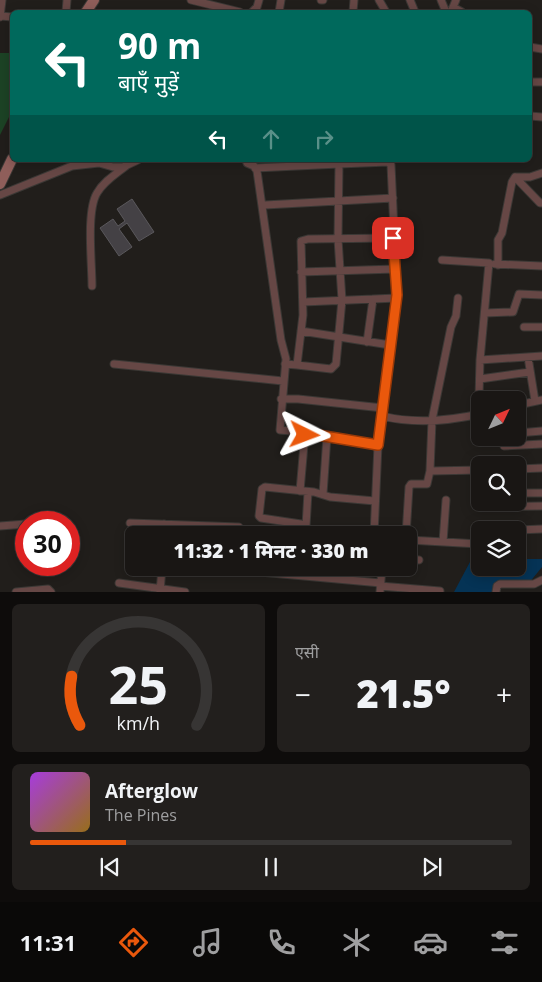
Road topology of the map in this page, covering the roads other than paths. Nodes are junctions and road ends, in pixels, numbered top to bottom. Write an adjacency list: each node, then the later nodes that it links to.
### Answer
1 (2, 0): 5 (street)
2 (191, 0): 3 (street)
3 (203, 2): 4 (street)
4 (233, 10)
5 (0, 16)
6 (11, 162): 16 (street)
7 (99, 162): 12 (street); 17 (street)
8 (134, 162): 12 (street)
9 (247, 162): 13 (street)
10 (338, 162): 11 (street); 18 (street); 19 (street)
11 (276, 164): 13 (street)
12 (129, 165): 31 (street)
13 (256, 168): 49 (street)
14 (542, 173): 15 (street)
15 (515, 177): 20 (street); 26 (street)
16 (0, 184)
17 (0, 195)
18 (393, 198): 19 (street); 22 (street)
19 (338, 202): 21 (street); 23 (street)
20 (542, 203)
21 (265, 205)
22 (393, 238): 23 (street); 28 (street)
23 (338, 239): 29 (street); 30 (street)
24 (442, 260): 25 (street)
25 (490, 264): 26 (street); 38 (street)
26 (498, 264): 27 (street)
27 (542, 266)
28 (395, 269): 29 (street); 33 (street)
29 (340, 271): 30 (street); 36 (street)
30 (301, 272): 37 (street)
31 (92, 286)
32 (542, 295): 38 (street)
33 (396, 298): 35 (street); 44 (street)
34 (458, 298): 60 (street)
35 (373, 299): 36 (street); 43 (street)
36 (342, 300): 37 (street); 42 (street)
37 (303, 302): 41 (street)
38 (485, 313): 47 (street)
39 (524, 327): 40 (street)
40 (542, 327)
41 (300, 331): 42 (street); 50 (street)
42 (338, 338): 43 (street); 50 (street)
43 (368, 342): 44 (street)
44 (390, 345): 58 (street)
45 (542, 356): 46 (street)
46 (528, 357): 47 (street); 51 (street)
47 (480, 360): 52 (street)
48 (114, 364): 53 (street)
49 (285, 364): 50 (street); 53 (street)
50 (297, 365)
51 (530, 372): 52 (street); 56 (street)
52 (480, 379): 54 (street)
53 (283, 381): 55 (street)
54 (480, 391)
55 (282, 399): 58 (street); 63 (street)
56 (539, 401): 57 (street)
57 (526, 403)
58 (382, 412): 60 (street); 66 (street)
59 (471, 416): 60 (street)
60 (432, 420): 71 (street)
61 (542, 431): 62 (street)
62 (526, 432)
63 (305, 433): 64 (street); 72 (street)
64 (327, 436): 66 (street); 75 (street)
65 (542, 444): 67 (street)
66 (378, 445): 77 (street)
67 (526, 445)
68 (542, 468): 69 (street)
69 (526, 469)
70 (471, 470): 71 (street)
71 (430, 471): 87 (street)
72 (304, 491): 75 (street); 85 (street); 85 (street)
73 (526, 493): 74 (street)
74 (542, 493)
75 (323, 494): 77 (street)
76 (446, 500): 91 (street)
77 (375, 501): 86 (street)
78 (526, 506): 79 (street)
79 (542, 506)
80 (130, 523): 81 (street)
81 (164, 524): 84 (street)
82 (15, 525): 83 (street)
83 (0, 526)
84 (214, 526)
85 (306, 526)
86 (374, 526)
87 (407, 526)
88 (542, 529): 89 (street)
89 (526, 530)
90 (417, 540): 91 (street)
91 (443, 542): 92 (street)
92 (471, 544)
93 (161, 576): 98 (street)
94 (284, 576): 97 (street)
95 (542, 580): 103 (street)
96 (119, 583): 98 (street)
97 (380, 587): 99 (street)
98 (160, 590): 102 (street)
99 (440, 591)
100 (16, 592): 101 (street)
101 (51, 592)
102 (185, 592)
103 (496, 592)

